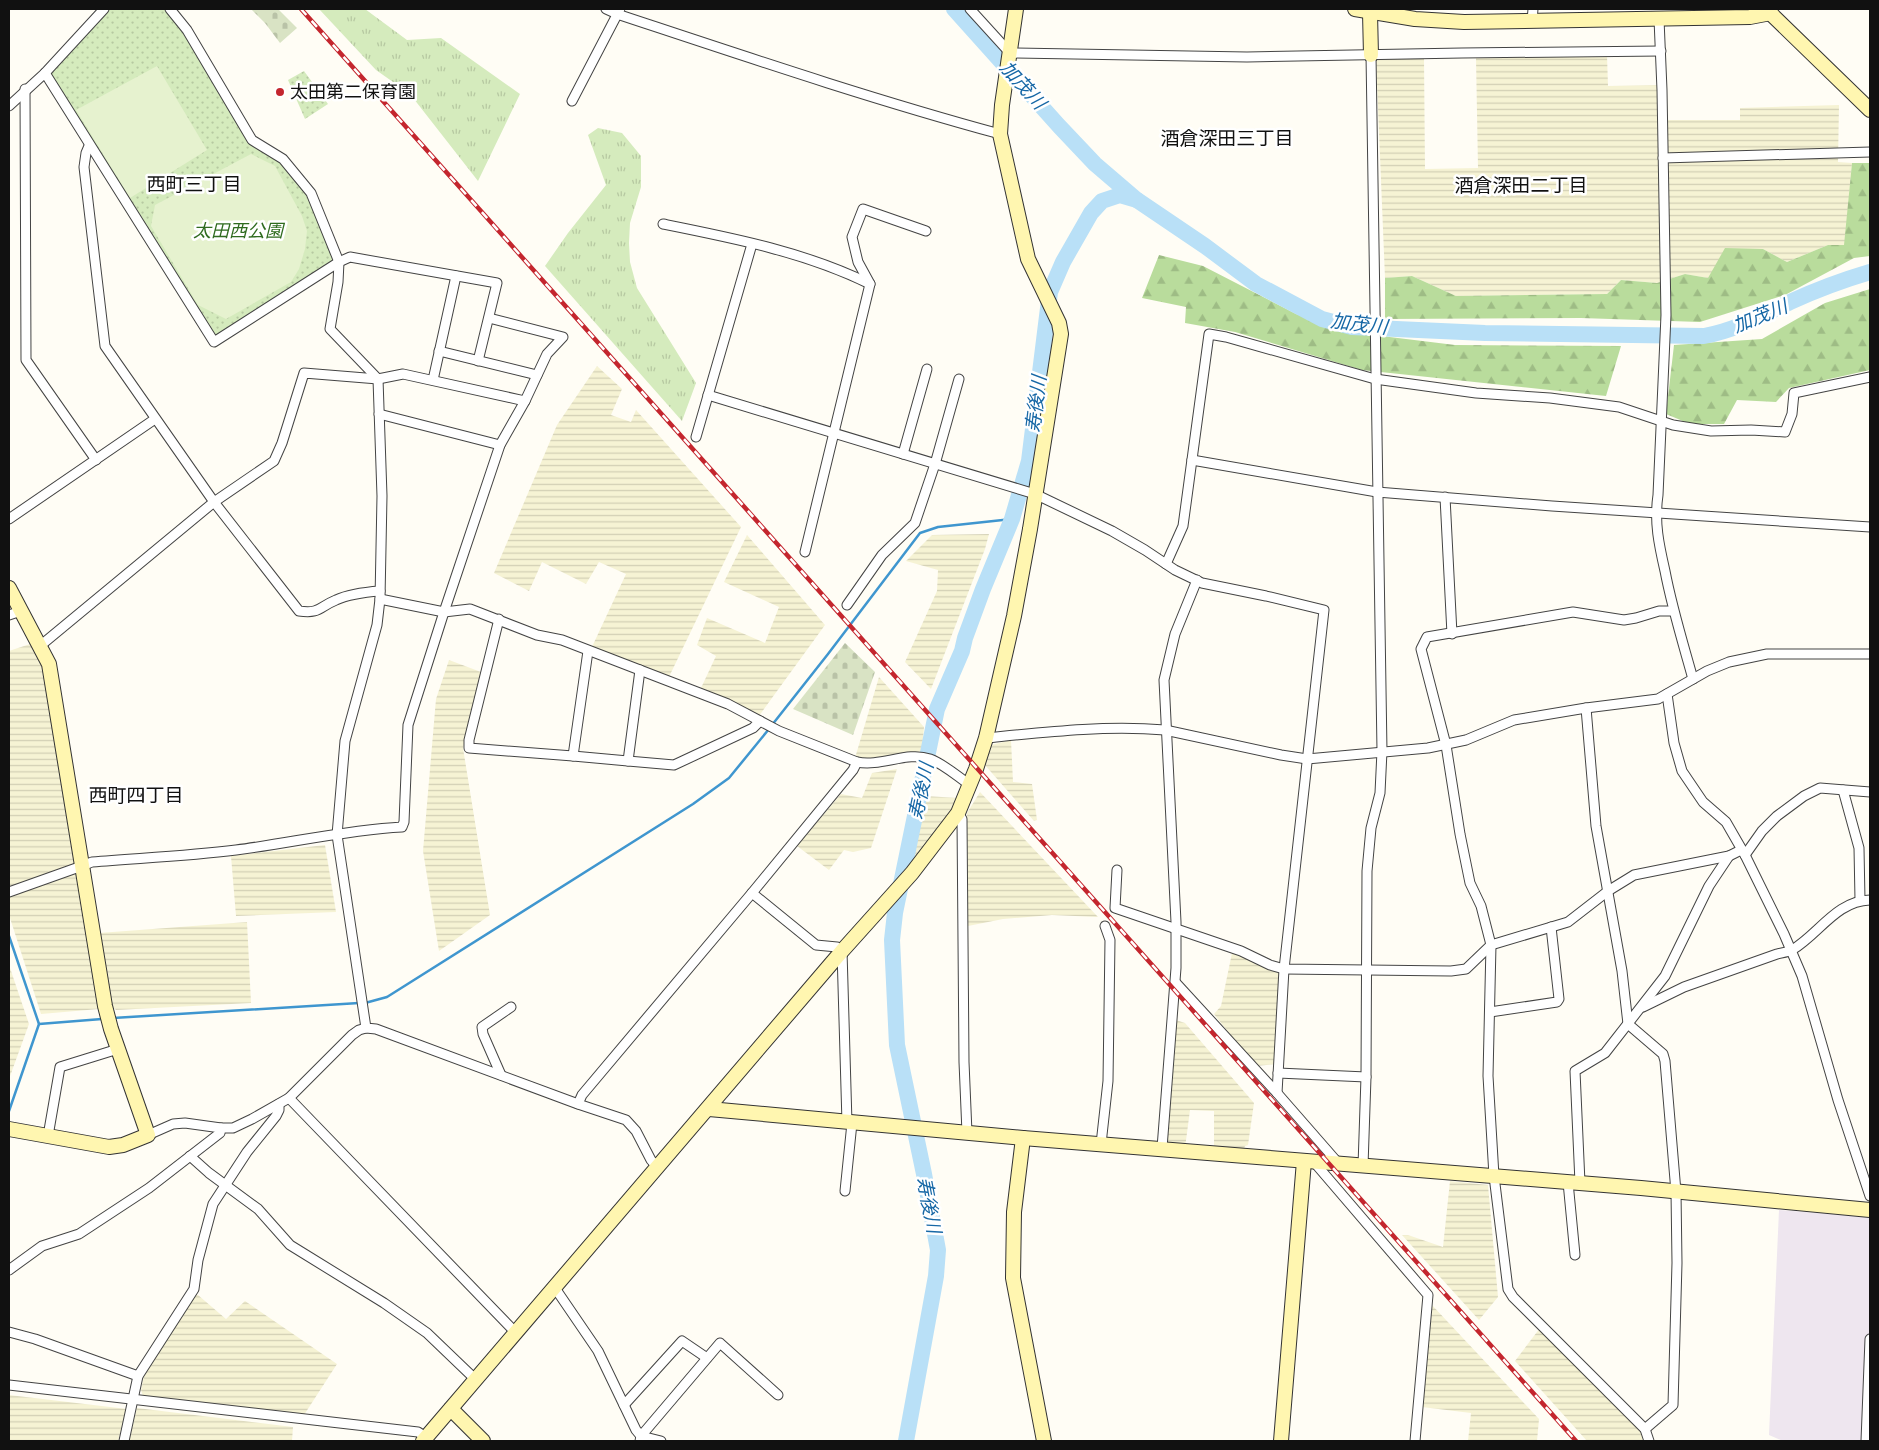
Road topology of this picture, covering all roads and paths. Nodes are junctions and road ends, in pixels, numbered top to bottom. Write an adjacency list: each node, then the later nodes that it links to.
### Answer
1 (104, 9): 15 (street)
2 (170, 9): 27 (street)
3 (606, 9): 9 (street)
4 (970, 9): 14 (street)
5 (1016, 9): 14 (street)
6 (1355, 9): 7 (street)
7 (1371, 11): 10 (street); 13 (street)
8 (1768, 11): 11 (street); 19 (street)
9 (619, 12): 17 (street); 20 (street)
10 (1532, 15): 11 (street)
11 (1650, 16): 12 (street)
12 (1661, 52): 13 (street); 23 (street)
13 (1371, 55): 14 (street); 38 (street)
14 (1009, 57): 20 (street)
15 (45, 73): 16 (street); 21 (street)
16 (25, 89): 18 (street); 49 (street)
17 (572, 101)
18 (9, 106)
19 (1870, 110)
20 (1000, 134): 53 (street)
21 (90, 146): 27 (street); 43 (street)
22 (1870, 152): 23 (street)
23 (1663, 158): 44 (street)
24 (663, 224): 26 (street)
25 (926, 231): 29 (street)
26 (752, 244): 29 (street); 40 (street)
27 (339, 262): 28 (street); 36 (street)
28 (456, 276): 30 (street); 31 (street)
29 (870, 284): 45 (street)
30 (489, 318): 32 (street); 34 (street)
31 (439, 351): 32 (street); 39 (street)
32 (478, 361): 34 (street)
33 (927, 369): 48 (street)
34 (536, 375): 41 (street)
35 (1870, 377): 44 (street)
36 (378, 379): 39 (street); 42 (street); 55 (street)
37 (959, 379): 51 (street)
38 (1375, 379): 44 (street); 50 (street); 52 (street)
39 (433, 380): 41 (street)
40 (708, 395): 45 (street); 46 (street)
41 (525, 401): 47 (street)
42 (379, 414): 47 (street); 63 (street)
43 (155, 419): 49 (street); 55 (street)
44 (1660, 421): 56 (street)
45 (833, 433): 48 (street); 59 (street)
46 (696, 437)
47 (500, 445): 66 (street)
48 (903, 454): 51 (street)
49 (96, 460): 57 (street)
50 (1192, 460): 52 (street); 60 (street)
51 (935, 464): 53 (street); 64 (street)
52 (1377, 492): 54 (street); 81 (street)
53 (1032, 493): 60 (street); 79 (street)
54 (1445, 497): 56 (street); 69 (street)
55 (214, 502): 63 (street); 70 (street)
56 (1655, 513): 58 (street); 65 (street)
57 (9, 519)
58 (1870, 527)
59 (805, 552)
60 (1166, 564): 61 (street)
61 (1197, 580): 78 (street); 83 (street)
62 (9, 588): 67 (street)
63 (380, 595): 66 (street); 90 (street)
64 (847, 605)
65 (1673, 610): 69 (street); 74 (street)
66 (444, 612): 68 (street); 90 (street)
67 (15, 613): 70 (street)
68 (499, 619): 71 (street); 82 (street)
69 (1452, 634): 80 (street)
70 (40, 646): 93 (street)
71 (588, 651): 73 (street); 82 (street)
72 (1870, 654): 74 (street)
73 (640, 670): 77 (street); 84 (street)
74 (1693, 679): 75 (street)
75 (1667, 694): 76 (street); 91 (street)
76 (1586, 708): 80 (street); 96 (street)
77 (762, 722): 84 (street); 85 (street)
78 (1165, 730): 79 (street); 83 (street); 101 (street)
79 (986, 738): 86 (street)
80 (1446, 745): 81 (street); 103 (street)
81 (1382, 751): 83 (street); 107 (street)
82 (573, 756): 84 (street)
83 (1307, 759): 106 (street)
84 (628, 761)
85 (857, 762): 86 (street); 97 (street)
86 (970, 785): 89 (street)
87 (1843, 790): 88 (street); 91 (street); 98 (street)
88 (1870, 792)
89 (958, 813): 104 (street); 126 (street)
90 (337, 835): 93 (street); 113 (street)
91 (1743, 852): 92 (street); 105 (street)
92 (1729, 856): 96 (street); 110 (street)
93 (82, 866): 95 (street); 114 (street)
94 (1117, 870): 101 (street)
95 (9, 892)
96 (1608, 892): 102 (street); 112 (street)
97 (752, 893): 104 (street); 121 (street)
98 (1860, 900): 99 (street); 105 (street)
99 (1870, 900)
100 (1105, 926): 130 (street)
101 (1175, 927): 106 (street); 108 (street)
102 (1551, 927): 103 (street); 111 (street)
103 (1491, 945): 107 (street); 111 (street)
104 (842, 951): 122 (street); 123 (street)
105 (1791, 951): 110 (street); 139 (street)
106 (1284, 969): 107 (street); 115 (street)
107 (1367, 970): 117 (street)
108 (1176, 983): 118 (street); 131 (street)
109 (511, 1007): 116 (street)
110 (1640, 1008): 112 (street)
111 (1490, 1012): 138 (street)
112 (1628, 1024): 140 (street); 143 (street)
113 (366, 1028): 116 (street); 119 (street)
114 (118, 1049): 127 (street); 128 (street)
115 (1278, 1072): 117 (street); 118 (street)
116 (501, 1075): 121 (street)
117 (1366, 1077): 135 (street)
118 (1277, 1093): 134 (street)
119 (289, 1098): 120 (street); 150 (street)
120 (279, 1104): 124 (street); 141 (street)
121 (578, 1104): 136 (street)
122 (709, 1109): 123 (street); 136 (street)
123 (850, 1123): 126 (street); 142 (street)
124 (221, 1128): 127 (street); 132 (street)
125 (9, 1130): 128 (street)
126 (968, 1133): 129 (street)
127 (148, 1135): 128 (street)
128 (48, 1136)
129 (1023, 1138): 130 (street); 166 (street)
130 (1101, 1144): 131 (street)
131 (1162, 1148): 133 (street)
132 (190, 1156): 141 (street); 147 (street)
133 (1309, 1161): 134 (street); 167 (street); 168 (street)
134 (1340, 1164): 135 (street)
135 (1363, 1166): 138 (street)
136 (658, 1168): 148 (street)
137 (1870, 1171): 139 (street)
138 (1494, 1176): 140 (street); 160 (street)
139 (1865, 1180): 144 (street)
140 (1574, 1183): 143 (street); 146 (street)
141 (226, 1184): 153 (street); 154 (street)
142 (845, 1191)
143 (1676, 1192): 145 (street); 160 (street)
144 (1870, 1196)
145 (1870, 1210)
146 (1575, 1255)
147 (9, 1270)
148 (555, 1288): 150 (street); 158 (street)
149 (9, 1332): 153 (street)
150 (516, 1333): 154 (street)
151 (1870, 1340): 170 (street)
152 (707, 1358): 156 (street); 158 (street); 161 (street)
153 (138, 1376): 157 (street)
154 (476, 1380): 159 (street)
155 (9, 1385): 157 (street)
156 (778, 1395)
157 (134, 1399): 162 (street); 163 (street)
158 (624, 1405): 161 (street)
159 (451, 1409): 162 (street); 164 (street)
160 (1645, 1429): 169 (street)
161 (640, 1438): 165 (street)
162 (425, 1439)
163 (124, 1441)
164 (483, 1441)
165 (662, 1441)
166 (1044, 1441)
167 (1280, 1441)
168 (1415, 1441)
169 (1648, 1441)
170 (1866, 1441)

